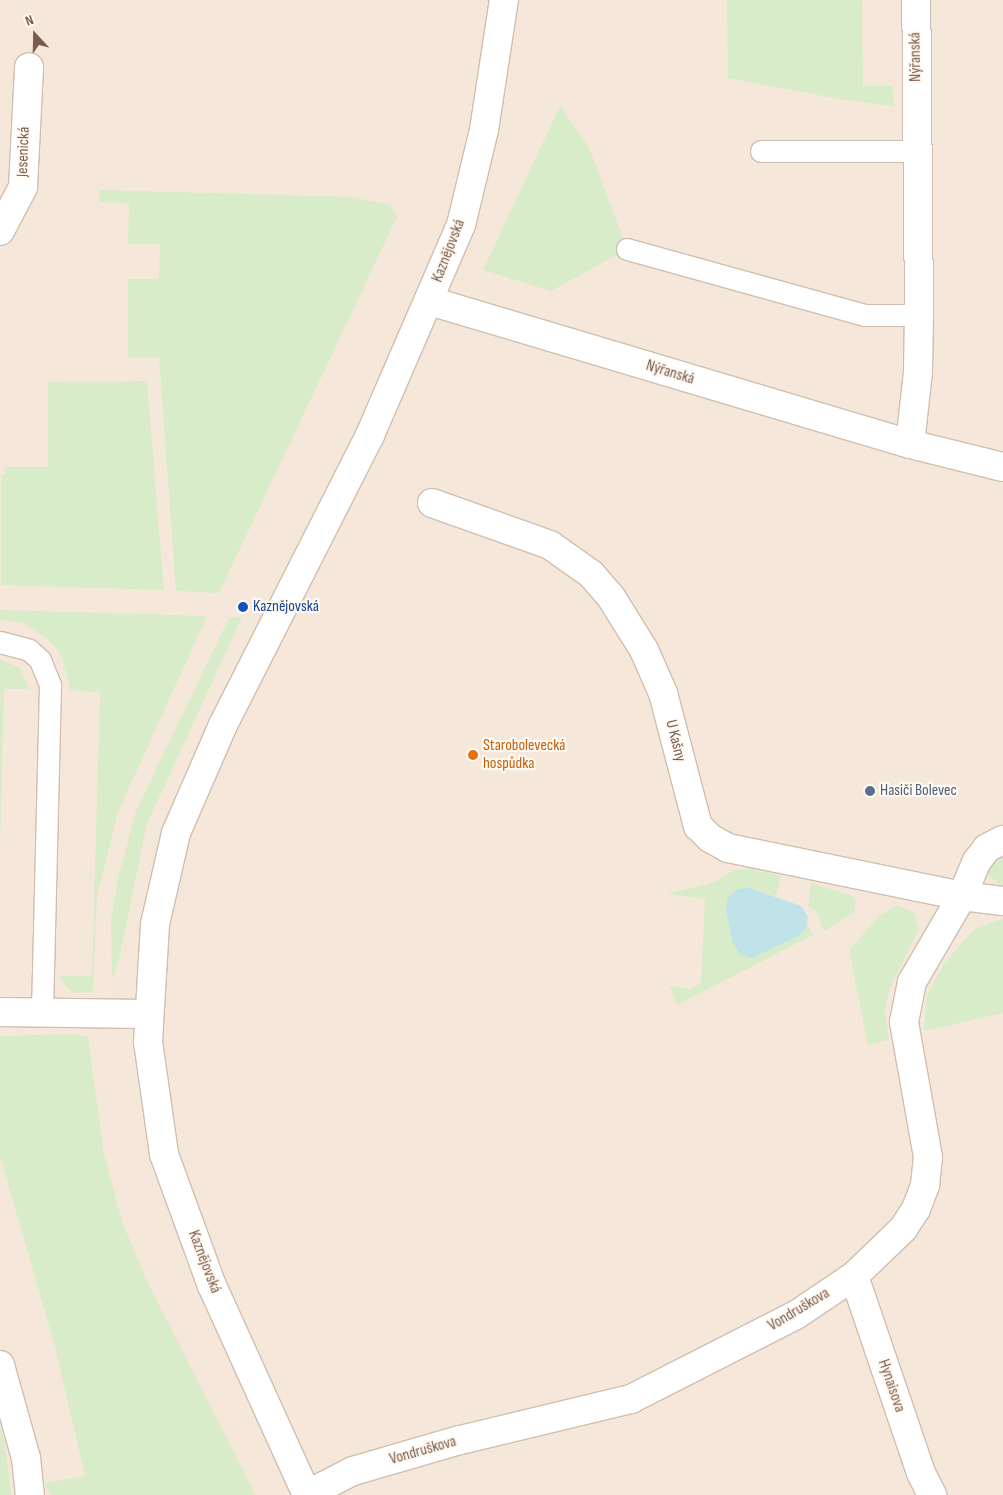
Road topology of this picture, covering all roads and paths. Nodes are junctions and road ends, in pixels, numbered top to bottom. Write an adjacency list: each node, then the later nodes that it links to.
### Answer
1 (504, 0): 8 (street, Kaznějovská)
2 (916, 0): 4 (street, Nýřanská)
3 (28, 67): 6 (street, Jesenická)
4 (917, 150): 5 (lane); 9 (street, Nýřanská)
5 (760, 151)
6 (0, 231)
7 (626, 249): 9 (lane)
8 (430, 301): 10 (street, Nýřanská); 19 (street, Kaznějovská)
9 (919, 315): 10 (street, Nýřanská)
10 (910, 444): 11 (street, Nýřanská)
11 (1003, 467)
12 (432, 503): 15 (street, U Kašny)
13 (0, 642): 18 (lane)
14 (1003, 840): 15 (street, Vondruškova)
15 (962, 896): 16 (street); 20 (street, Vondruškova)
16 (1003, 901)
17 (0, 1012): 18 (street)
18 (42, 1013): 19 (street)
19 (148, 1014): 23 (street, Kaznějovská)
20 (854, 1276): 23 (street, Vondruškova); 24 (street, Hynaisova)
21 (0, 1365): 22 (street)
22 (30, 1495)
23 (307, 1495)
24 (932, 1495)

